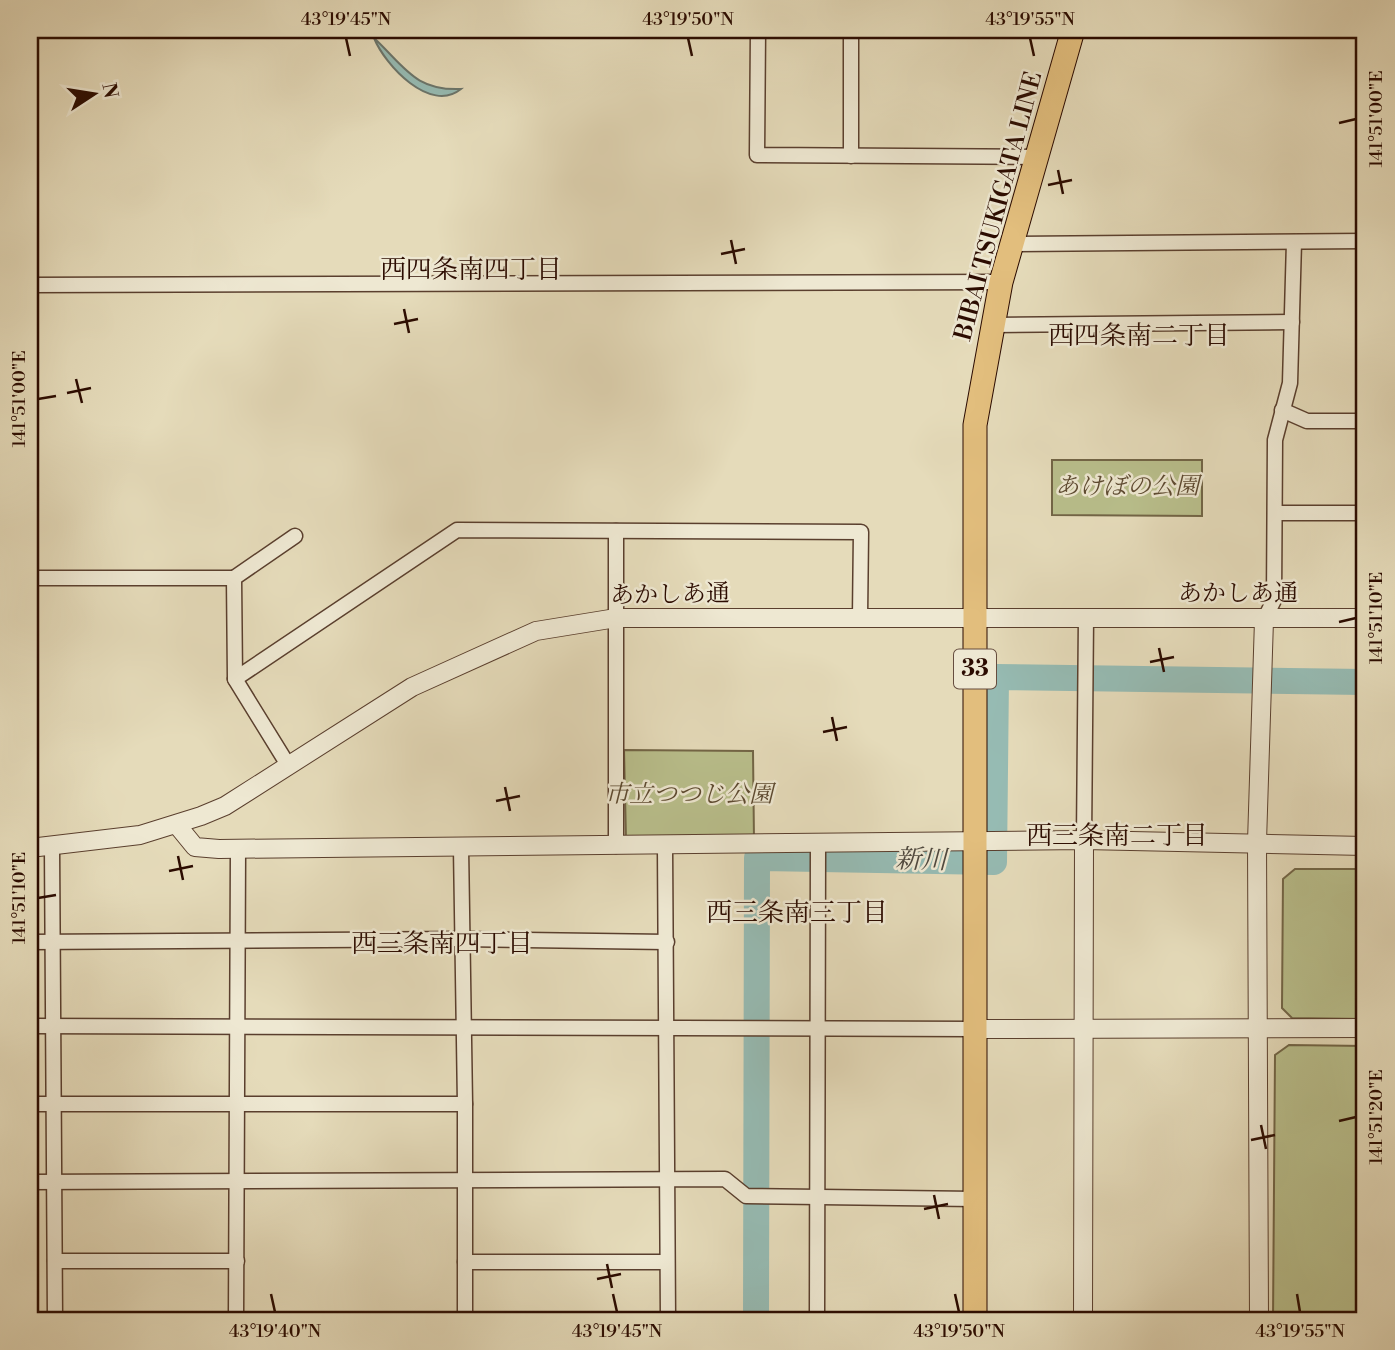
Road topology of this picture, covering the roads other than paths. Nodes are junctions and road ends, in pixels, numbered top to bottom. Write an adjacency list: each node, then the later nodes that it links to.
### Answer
1 (758, 30): 4 (street)
2 (851, 30): 4 (street)
3 (1073, 30): 5 (main road, BIBAI TSUKIGATA LINE / 33)
4 (851, 156): 5 (street)
5 (1038, 157): 8 (main road, BIBAI TSUKIGATA LINE / 33)
6 (1365, 241): 7 (street)
7 (1294, 242): 8 (street); 11 (street)
8 (1014, 244): 9 (main road, BIBAI TSUKIGATA LINE / 33)
9 (1001, 282): 10 (street); 12 (main road, BIBAI TSUKIGATA LINE / 33)
10 (30, 285)
11 (1292, 322): 12 (street); 13 (street)
12 (992, 325): 21 (main road, BIBAI TSUKIGATA LINE / 33)
13 (1282, 410): 14 (street); 15 (street)
14 (1365, 421)
15 (1275, 513): 16 (street); 26 (street)
16 (1365, 513)
17 (616, 531): 22 (street); 24 (street); 27 (street)
18 (295, 536): 20 (street)
19 (30, 578): 20 (street)
20 (234, 578): 27 (street)
21 (975, 616): 22 (street, あかしあ通); 23 (street, あかしあ通); 32 (main road, BIBAI TSUKIGATA LINE / 33)
22 (860, 617): 24 (street, あかしあ通)
23 (1086, 617): 26 (street, あかしあ通); 30 (street)
24 (616, 618): 28 (street, あかしあ通); 35 (street)
25 (1365, 618): 26 (street, あかしあ通)
26 (1264, 620): 31 (street)
27 (235, 679): 28 (street)
28 (288, 765): 29 (street, あかしあ通)
29 (177, 825): 37 (street, あかしあ通); 40 (street)
30 (1084, 840): 31 (street); 32 (street); 55 (street)
31 (1257, 842): 36 (street); 51 (street)
32 (975, 844): 33 (street); 54 (main road, BIBAI TSUKIGATA LINE / 33)
33 (818, 845): 38 (street); 53 (street)
34 (461, 846): 35 (street); 40 (street); 41 (street)
35 (616, 846): 38 (street)
36 (1365, 846)
37 (52, 847): 39 (street, あかしあ通); 45 (street)
38 (665, 847): 44 (street)
39 (30, 848)
40 (238, 850): 42 (street)
41 (462, 939): 42 (street); 44 (street); 48 (street)
42 (238, 940): 45 (street); 46 (street)
43 (30, 942): 45 (street)
44 (667, 942): 50 (street)
45 (53, 943): 47 (street)
46 (238, 1024): 47 (street); 48 (street); 56 (street)
47 (54, 1025): 49 (street); 58 (street)
48 (464, 1025): 50 (street); 59 (street)
49 (30, 1026)
50 (668, 1026): 53 (street); 60 (street)
51 (1258, 1027): 52 (street); 55 (street); 78 (street)
52 (1365, 1028)
53 (818, 1029): 54 (street); 65 (street)
54 (975, 1029): 55 (street); 66 (main road, BIBAI TSUKIGATA LINE / 33)
55 (1083, 1030): 77 (street)
56 (238, 1102): 58 (street); 59 (street); 61 (street)
57 (30, 1104): 58 (street)
58 (54, 1104): 63 (street)
59 (465, 1104): 64 (street)
60 (666, 1180): 64 (street); 65 (street); 70 (street)
61 (238, 1181): 63 (street); 64 (street); 68 (street)
62 (30, 1182): 63 (street)
63 (54, 1182): 67 (street)
64 (466, 1182): 69 (street)
65 (817, 1197): 66 (street); 75 (street)
66 (975, 1199): 76 (main road, BIBAI TSUKIGATA LINE / 33)
67 (55, 1261): 68 (street); 71 (street)
68 (237, 1261): 72 (street)
69 (465, 1262): 70 (street); 73 (street)
70 (667, 1262): 74 (street)
71 (55, 1320)
72 (236, 1320)
73 (465, 1320)
74 (668, 1320)
75 (817, 1320)
76 (975, 1320)
77 (1083, 1320)
78 (1259, 1320)

